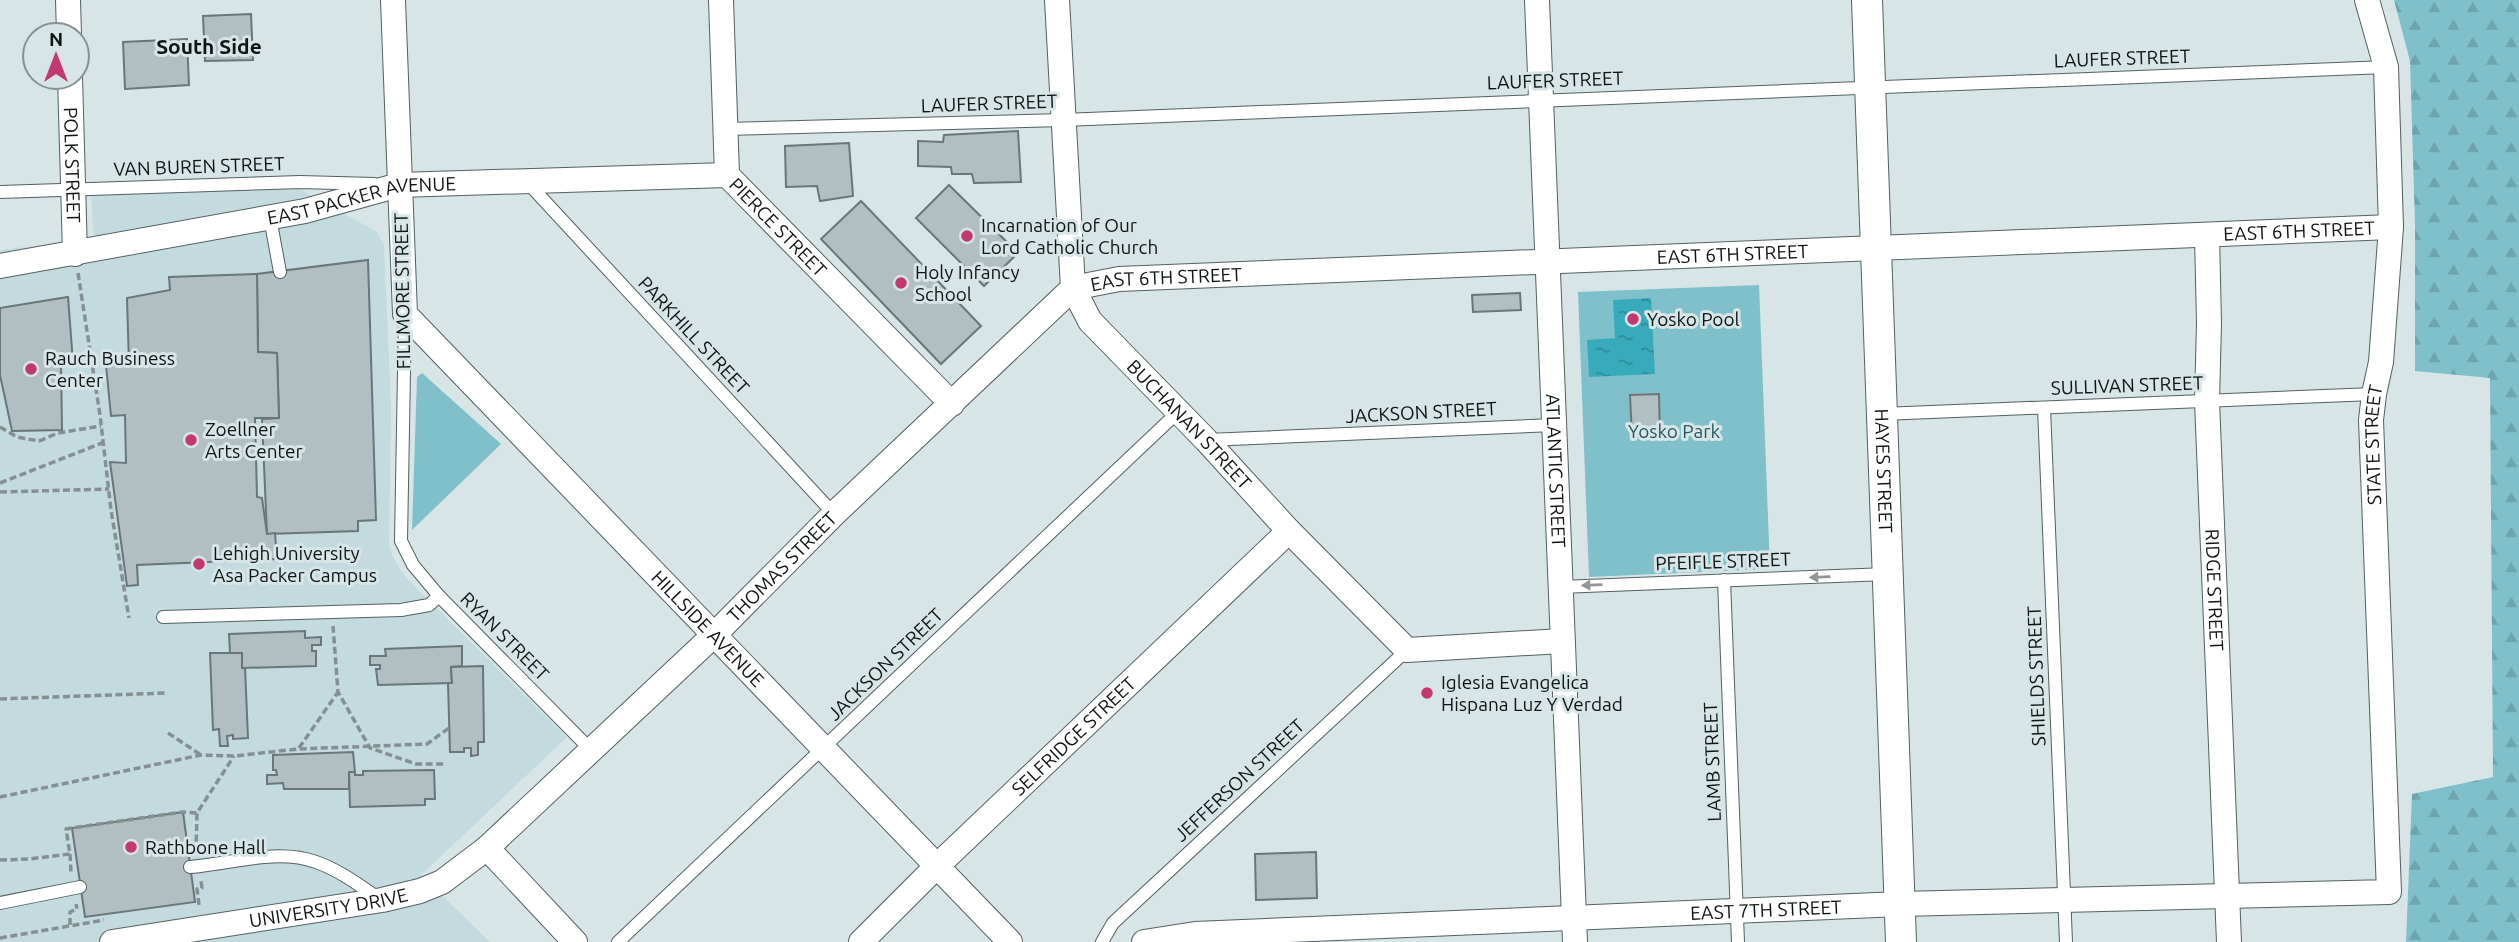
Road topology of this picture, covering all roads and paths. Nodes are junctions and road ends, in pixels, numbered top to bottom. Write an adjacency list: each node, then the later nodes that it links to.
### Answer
1 (68, 0): 8 (street)
2 (394, 0): 17 (street, FILLMORE STREET)
3 (721, 0): 14 (street, PIERCE STREET)
4 (1057, 0): 13 (street, BUCHANAN STREET)
5 (1537, 0): 12 (street, ATLANTIC STREET)
6 (1867, 0): 10 (street, HAYES STREET)
7 (2367, 0): 9 (street, STATE STREET)
8 (69, 21)
9 (2386, 67): 10 (lane, LAUFER STREET); 21 (street, STATE STREET)
10 (1870, 88): 12 (lane, LAUFER STREET); 23 (street, HAYES STREET)
11 (70, 91): 18 (street, POLK STREET)
12 (1541, 100): 13 (lane, LAUFER STREET); 25 (street, ATLANTIC STREET)
13 (1063, 120): 14 (lane, LAUFER STREET); 28 (street, BUCHANAN STREET)
14 (725, 129): 15 (street, PIERCE STREET)
15 (727, 175): 16 (street, EAST PACKER AVENUE); 32 (street, PIERCE STREET)
16 (526, 181): 17 (street, EAST PACKER AVENUE); 44 (lane, PARKHILL STREET)
17 (399, 185): 18 (lane, VAN BUREN STREET); 20 (street, EAST PACKER AVENUE); 29 (street, FILLMORE STREET)
18 (72, 190): 19 (lane, VAN BUREN STREET); 24 (street, POLK STREET)
19 (0, 192)
20 (270, 218): 24 (street, EAST PACKER AVENUE); 27 (lane)
21 (2391, 227): 22 (street, EAST 6TH STREET); 30 (street, STATE STREET)
22 (2207, 236): 23 (street, EAST 6TH STREET); 31 (street, RIDGE STREET)
23 (1876, 248): 25 (street, EAST 6TH STREET); 35 (street, HAYES STREET)
24 (75, 254): 26 (street, EAST PACKER AVENUE); 37 (path)
25 (1548, 261): 28 (street, EAST 6TH STREET); 36 (street, ATLANTIC STREET)
26 (0, 266)
27 (280, 272)
28 (1073, 288): 32 (street, THOMAS STREET); 34 (street, BUCHANAN STREET)
29 (405, 314): 46 (lane, FILLMORE STREET); 54 (street, HILLSIDE AVENUE)
30 (2374, 394): 31 (lane, SULLIVAN STREET); 77 (street, STATE STREET)
31 (2207, 401): 33 (lane, SULLIVAN STREET); 78 (street, RIDGE STREET)
32 (952, 404): 44 (street, THOMAS STREET)
33 (2044, 408): 35 (lane, SULLIVAN STREET); 80 (lane, SHIELDS STREET)
34 (1178, 412): 39 (street, BUCHANAN STREET); 64 (lane, JACKSON STREET)
35 (1882, 414): 47 (street, HAYES STREET)
36 (1554, 425): 39 (lane, JACKSON STREET); 49 (street, ATLANTIC STREET)
37 (101, 426): 38 (path); 40 (path)
38 (0, 427)
39 (1206, 440): 45 (street, BUCHANAN STREET)
40 (103, 442): 41 (path); 42 (path)
41 (0, 483)
42 (109, 489): 43 (path); 53 (path)
43 (0, 492)
44 (834, 514): 54 (street, THOMAS STREET)
45 (1289, 531): 56 (street, BUCHANAN STREET); 73 (street, SELFRIDGE STREET)
46 (401, 541): 50 (lane, RYAN STREET)
47 (1888, 574): 48 (lane, PFEIFLE STREET, one-way to 48); 82 (street, HAYES STREET)
48 (1724, 580): 49 (lane, PFEIFLE STREET, one-way to 49); 84 (lane, LAMB STREET)
49 (1560, 587): 55 (street, ATLANTIC STREET)
50 (439, 596): 51 (lane); 65 (lane, RYAN STREET)
51 (331, 612): 52 (lane); 57 (path)
52 (163, 617)
53 (129, 618)
54 (714, 635): 64 (street, HILLSIDE AVENUE); 65 (street, THOMAS STREET)
55 (1562, 641): 56 (street); 85 (street, ATLANTIC STREET)
56 (1407, 650): 92 (lane, JEFFERSON STREET)
57 (338, 692): 62 (path); 63 (path)
58 (167, 693): 59 (path)
59 (0, 699)
60 (449, 728): 62 (path)
61 (168, 733): 66 (path)
62 (370, 748): 63 (path); 68 (path)
63 (298, 749): 67 (path)
64 (824, 749): 73 (street, HILLSIDE AVENUE); 89 (lane, JACKSON STREET)
65 (593, 751): 71 (street, THOMAS STREET)
66 (201, 755): 67 (path); 69 (path)
67 (234, 756): 70 (path)
68 (444, 764)
69 (0, 797)
70 (197, 813): 72 (path); 74 (path)
71 (487, 848): 75 (street, THOMAS STREET); 88 (street)
72 (0, 860)
73 (937, 866): 90 (street, SELFRIDGE STREET); 91 (street, HILLSIDE AVENUE)
74 (194, 867): 79 (lane); 83 (path)
75 (457, 873): 79 (street, UNIVERSITY DRIVE)
76 (80, 887): 81 (lane)
77 (2389, 892): 78 (street, EAST 7TH STREET)
78 (2227, 896): 80 (street, EAST 7TH STREET); 97 (street, RIDGE STREET)
79 (382, 900): 87 (street, UNIVERSITY DRIVE)
80 (2064, 901): 82 (street, EAST 7TH STREET); 96 (lane, SHIELDS STREET)
81 (0, 903)
82 (1900, 904): 84 (street, EAST 7TH STREET); 95 (street, HAYES STREET)
83 (199, 905)
84 (1737, 911): 85 (street, EAST 7TH STREET); 94 (lane, LAMB STREET)
85 (1574, 930): 86 (street, EAST 7TH STREET)
86 (1197, 938): 93 (street, EAST 7TH STREET)
87 (112, 942)
88 (575, 942)
89 (618, 942)
90 (861, 942)
91 (1010, 942)
92 (1102, 942)
93 (1144, 942)
94 (1738, 942)
95 (1902, 942)
96 (2066, 942)
97 (2229, 942)

